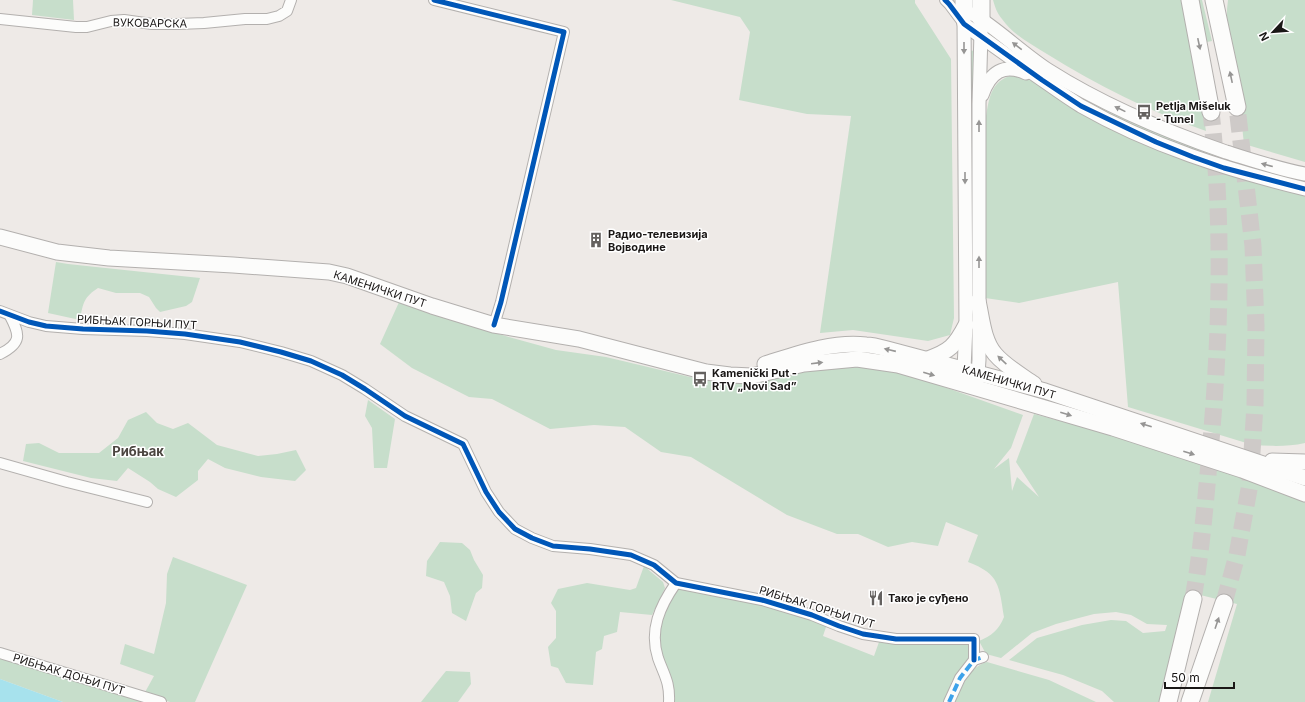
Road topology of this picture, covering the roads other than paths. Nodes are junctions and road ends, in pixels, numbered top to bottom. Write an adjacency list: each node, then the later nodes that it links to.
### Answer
1 (291, 0): 8 (street, ВУКОВАРСКА)
2 (434, 0): 22 (street)
3 (981, 0): 9 (highway)
4 (1214, 0): 11 (highway)
5 (1224, 0): 11 (highway)
6 (1190, 2): 15 (highway, one-way to 15)
7 (957, 7): 9 (street); 10 (street); 23 (street, one-way to 23)
8 (0, 19)
9 (981, 19): 10 (street); 16 (street, one-way to 9)
10 (981, 37): 12 (street); 13 (street)
11 (1225, 48): 14 (highway, one-way to 11)
12 (1042, 80): 13 (street); 17 (street)
13 (979, 104): 19 (street, one-way to 13)
14 (1237, 107)
15 (1211, 112)
16 (1305, 174)
17 (1305, 189)
18 (0, 237): 22 (main road, КАМЕНИЧКИ ПУТ)
19 (978, 301): 27 (street); 28 (main road, one-way to 19)
20 (0, 312): 21 (street, РИБЊАК ГОРЊИ ПУТ)
21 (10, 316): 24 (street); 35 (street, РИБЊАК ГОРЊИ ПУТ)
22 (494, 325): 26 (main road, КАМЕНИЧКИ ПУТ)
23 (966, 325): 25 (main road); 27 (street)
24 (0, 354)
25 (928, 359): 26 (main road, КАМЕНИЧКИ ПУТ, one-way to 26); 27 (main road, КАМЕНИЧКИ ПУТ)
26 (706, 372): 27 (main road, КАМЕНИЧКИ ПУТ, one-way to 27)
27 (969, 378): 28 (main road, КАМЕНИЧКИ ПУТ); 33 (main road, КАМЕНИЧКИ ПУТ, one-way to 33)
28 (1044, 392): 29 (main road, КАМЕНИЧКИ ПУТ, one-way to 28)
29 (1250, 460): 30 (main road); 32 (main road, КАМЕНИЧКИ ПУТ)
30 (1305, 462)
31 (0, 463): 34 (street)
32 (1305, 478)
33 (1305, 494)
34 (147, 502)
35 (676, 583): 40 (street); 41 (street, РИБЊАК ГОРЊИ ПУТ)
36 (1194, 599): 42 (highway)
37 (1224, 603): 43 (highway, one-way to 37)
38 (0, 653): 39 (street, РИБЊАК ДОЊИ ПУТ)
39 (161, 702)
40 (669, 702)
41 (949, 702)
42 (1168, 702)
43 (1190, 702)

